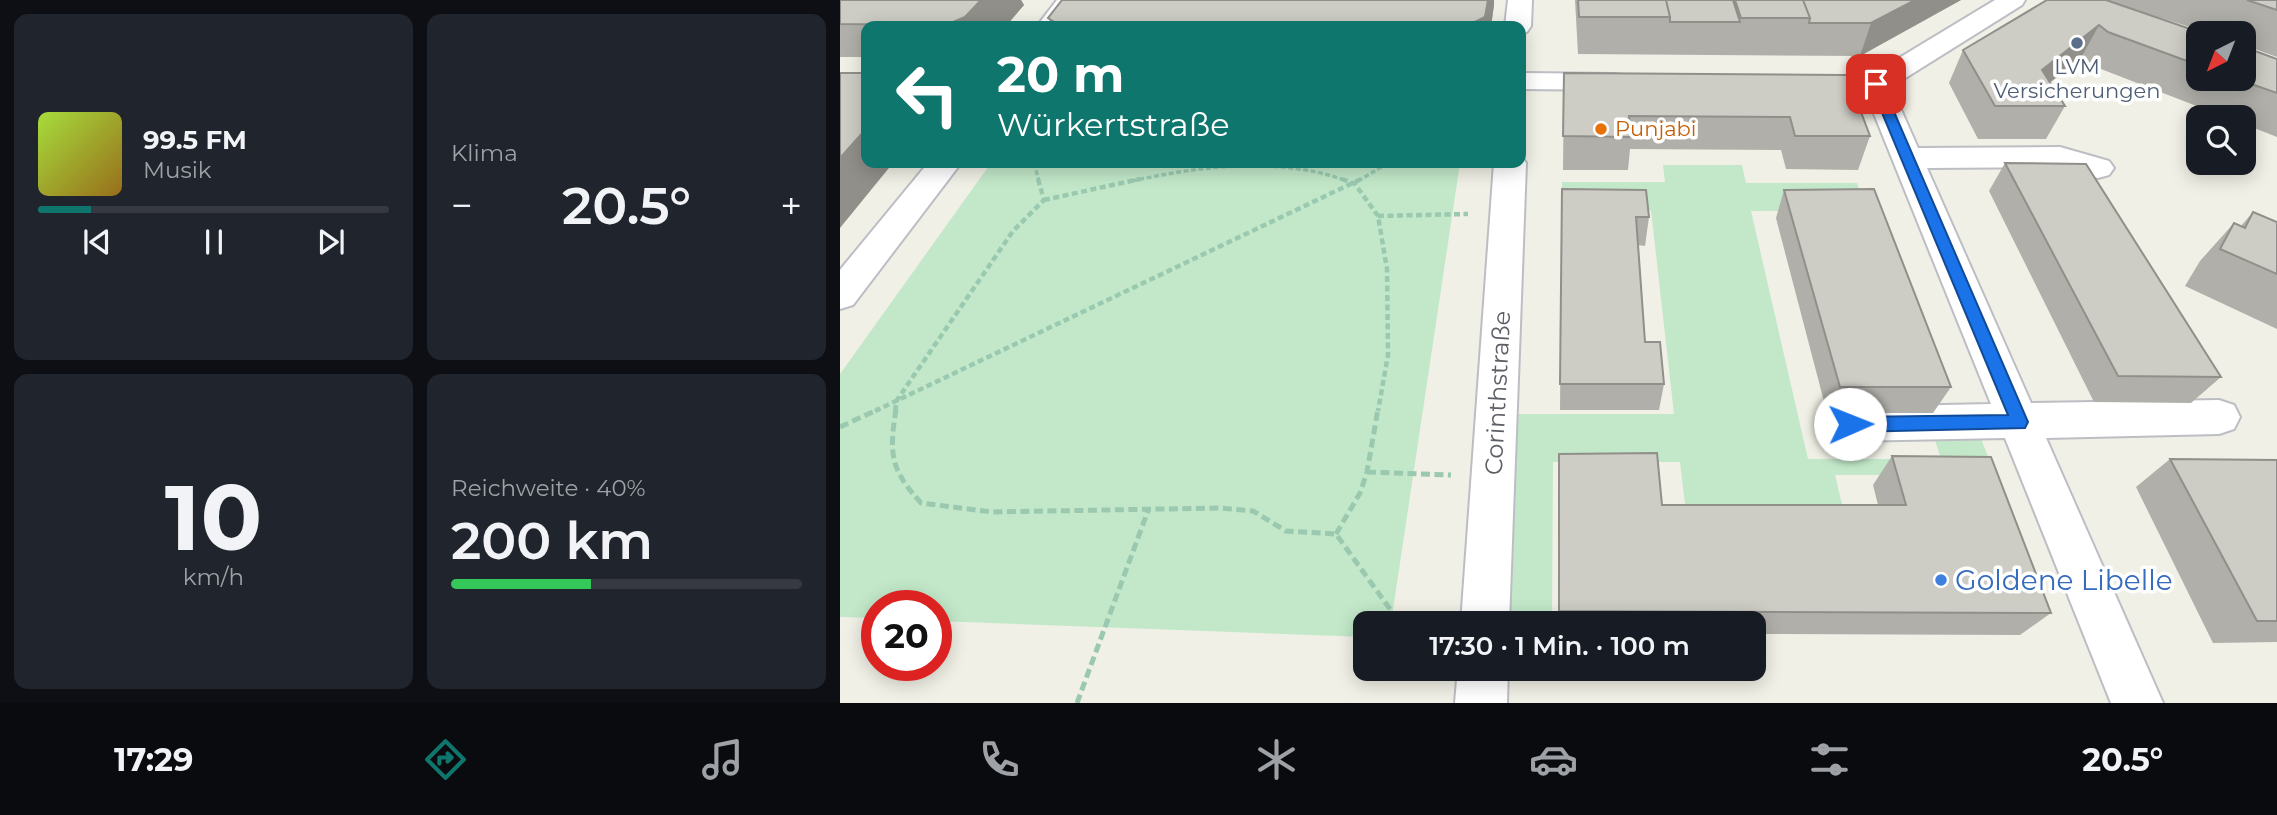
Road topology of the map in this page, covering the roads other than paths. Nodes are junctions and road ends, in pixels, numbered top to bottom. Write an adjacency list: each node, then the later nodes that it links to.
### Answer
1 (1070, 0): 4 (street)
2 (1520, 0): 5 (street)
3 (2013, 0): 8 (street)
4 (1054, 21)
5 (1518, 21)
6 (1526, 81): 7 (street)
7 (1644, 82)
8 (1907, 158): 11 (street); 14 (street)
9 (941, 168): 12 (street)
10 (1510, 168): 16 (street, Corinthstraße)
11 (2098, 168)
12 (840, 295)
13 (2219, 417): 14 (street)
14 (2019, 422): 15 (street); 19 (street)
15 (1850, 424)
16 (1486, 611)
17 (1482, 681): 18 (street)
18 (1481, 703)
19 (2137, 703)

